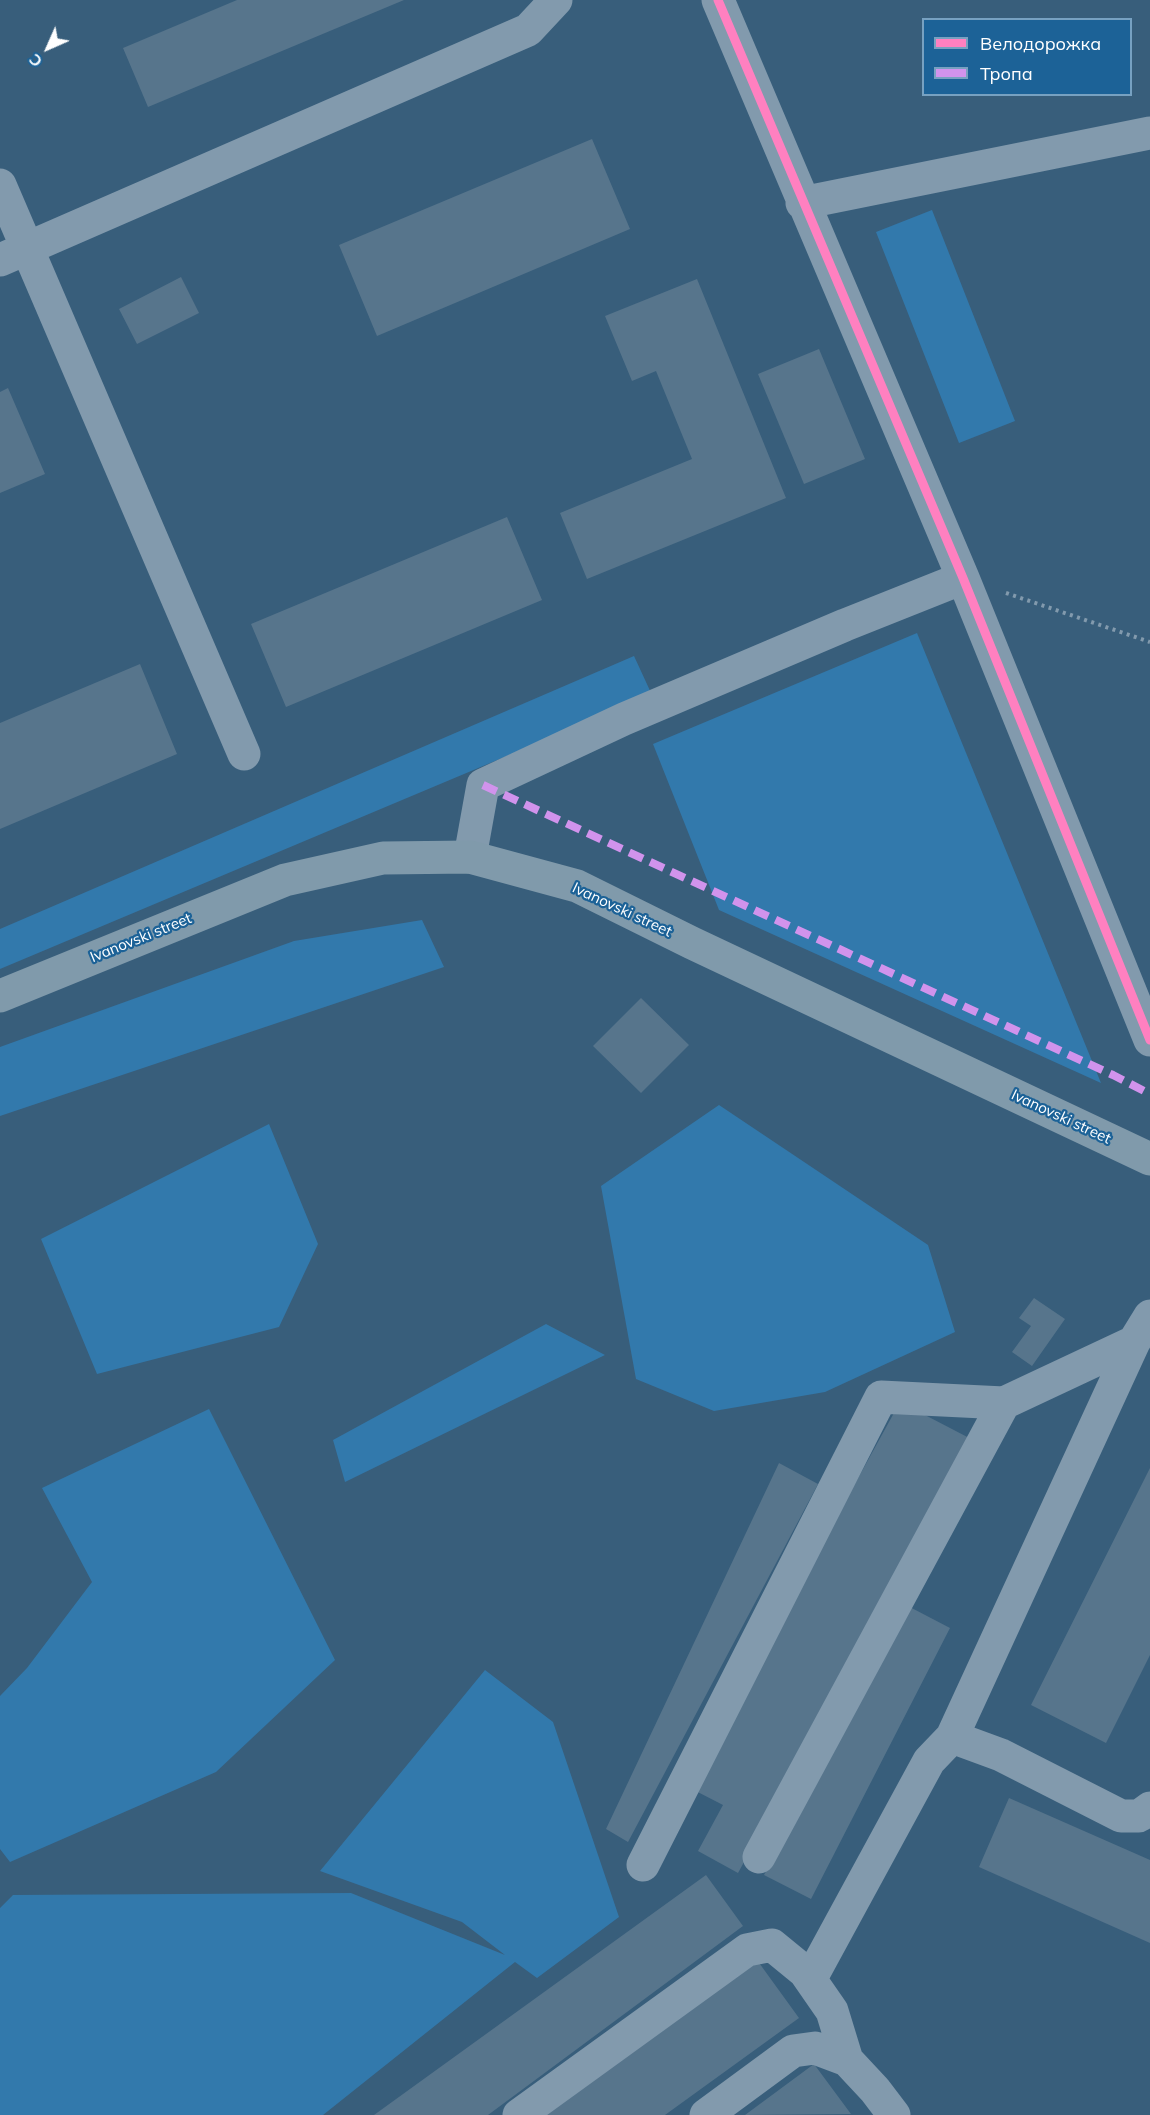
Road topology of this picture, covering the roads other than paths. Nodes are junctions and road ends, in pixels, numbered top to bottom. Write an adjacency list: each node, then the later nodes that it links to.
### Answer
1 (556, 0): 6 (street)
2 (718, 0): 5 (street)
3 (1150, 133): 5 (street)
4 (0, 185): 6 (street)
5 (802, 203): 7 (street)
6 (14, 254): 8 (street)
7 (963, 578): 9 (street); 11 (street)
8 (244, 754)
9 (470, 857): 10 (main road, Ivanovski street); 12 (main road, Ivanovski street)
10 (0, 996)
11 (1150, 1040)
12 (1150, 1159)
13 (1145, 1327): 14 (street); 15 (street)
14 (1004, 1403): 17 (street); 18 (street)
15 (952, 1737): 16 (street); 19 (street)
16 (1149, 1810)
17 (759, 1857)
18 (643, 1865)
19 (811, 1978): 20 (street); 21 (street)
20 (848, 2060): 22 (street); 23 (street)
21 (519, 2115)
22 (706, 2115)
23 (894, 2115)

